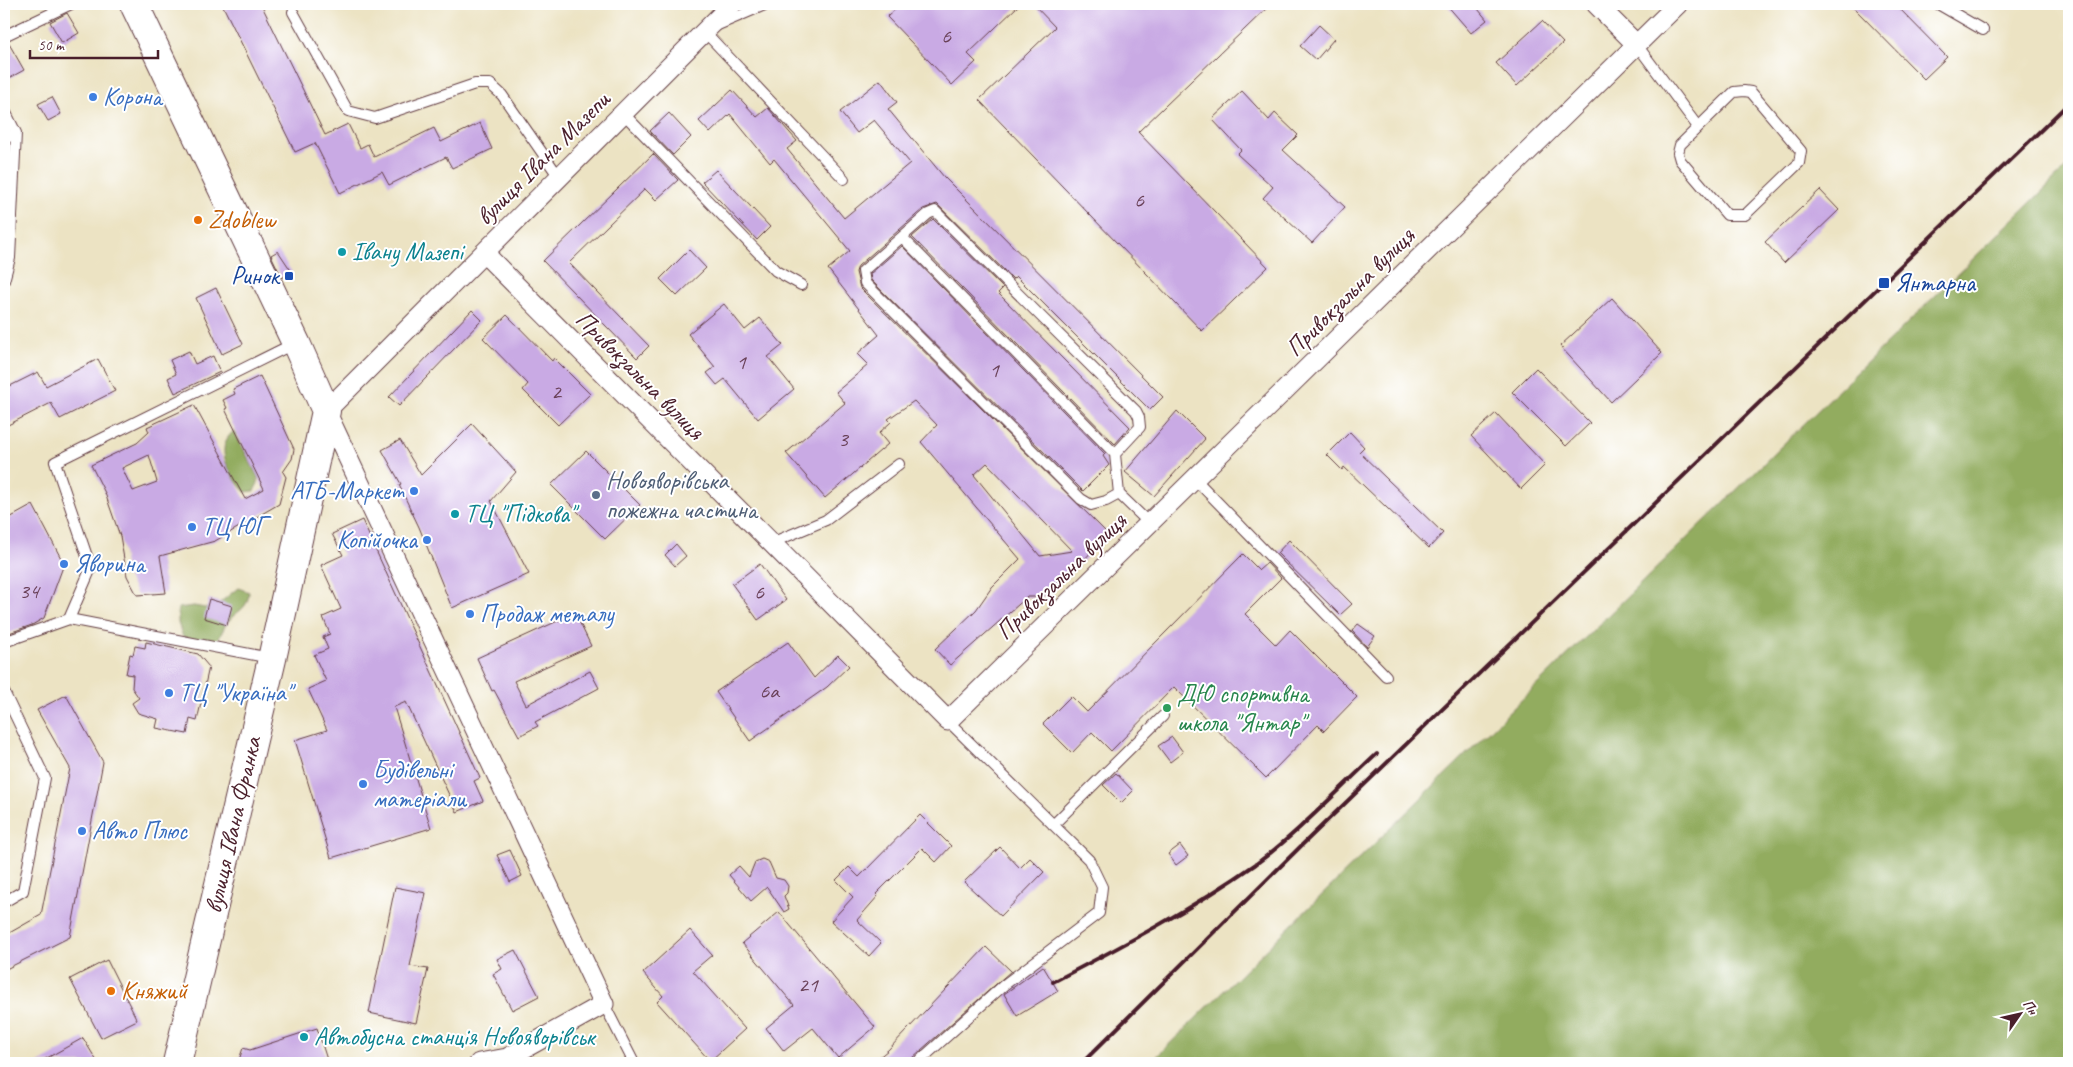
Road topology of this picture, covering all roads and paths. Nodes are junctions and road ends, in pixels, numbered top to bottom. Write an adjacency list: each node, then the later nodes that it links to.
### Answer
1 (71, 4): 11 (lane)
2 (134, 4): 25 (street)
3 (732, 4): 10 (street, вулиця Івана Мазепи)
4 (767, 4): 10 (lane)
5 (1596, 4): 12 (street)
6 (1678, 4): 12 (street, Привокзальна вулиця)
7 (1938, 4): 9 (lane)
8 (293, 12): 18 (lane)
9 (1983, 30)
10 (704, 31): 14 (street, вулиця Івана Мазепи); 19 (lane)
11 (4, 36)
12 (1637, 45): 15 (lane); 29 (street, Привокзальна вулиця)
13 (4, 109): 16 (lane)
14 (623, 113): 18 (street, вулиця Івана Мазепи); 24 (lane)
15 (1698, 127): 15 (lane)
16 (16, 132): 17 (lane); 22 (lane)
17 (4, 139)
18 (559, 177): 21 (street, вулиця Івана Мазепи)
19 (844, 179)
20 (902, 237): 27 (lane); 27 (lane); 30 (lane)
21 (484, 253): 26 (street, вулиця Івана Мазепи); 32 (street, Привокзальна вулиця)
22 (7, 259): 23 (lane)
23 (4, 280)
24 (801, 285)
25 (296, 343): 26 (street); 33 (lane)
26 (326, 411): 35 (street, вулиця Івана Франка); 42 (street)
27 (1115, 454): 30 (lane)
28 (899, 464): 32 (lane)
29 (1195, 479): 31 (street, Привокзальна вулиця); 36 (lane)
30 (1119, 494): 31 (lane)
31 (1150, 524): 39 (street, Привокзальна вулиця)
32 (772, 543): 39 (street, Привокзальна вулиця)
33 (69, 619): 34 (lane); 35 (lane)
34 (4, 642)
35 (272, 659): 43 (street, вулиця Івана Франка)
36 (1386, 676)
37 (4, 692): 41 (lane)
38 (1163, 716): 40 (lane)
39 (948, 721): 40 (lane)
40 (1053, 825): 46 (lane)
41 (4, 902)
42 (604, 1004): 44 (street); 45 (lane)
43 (177, 1063)
44 (479, 1063)
45 (634, 1063)
46 (917, 1063)

